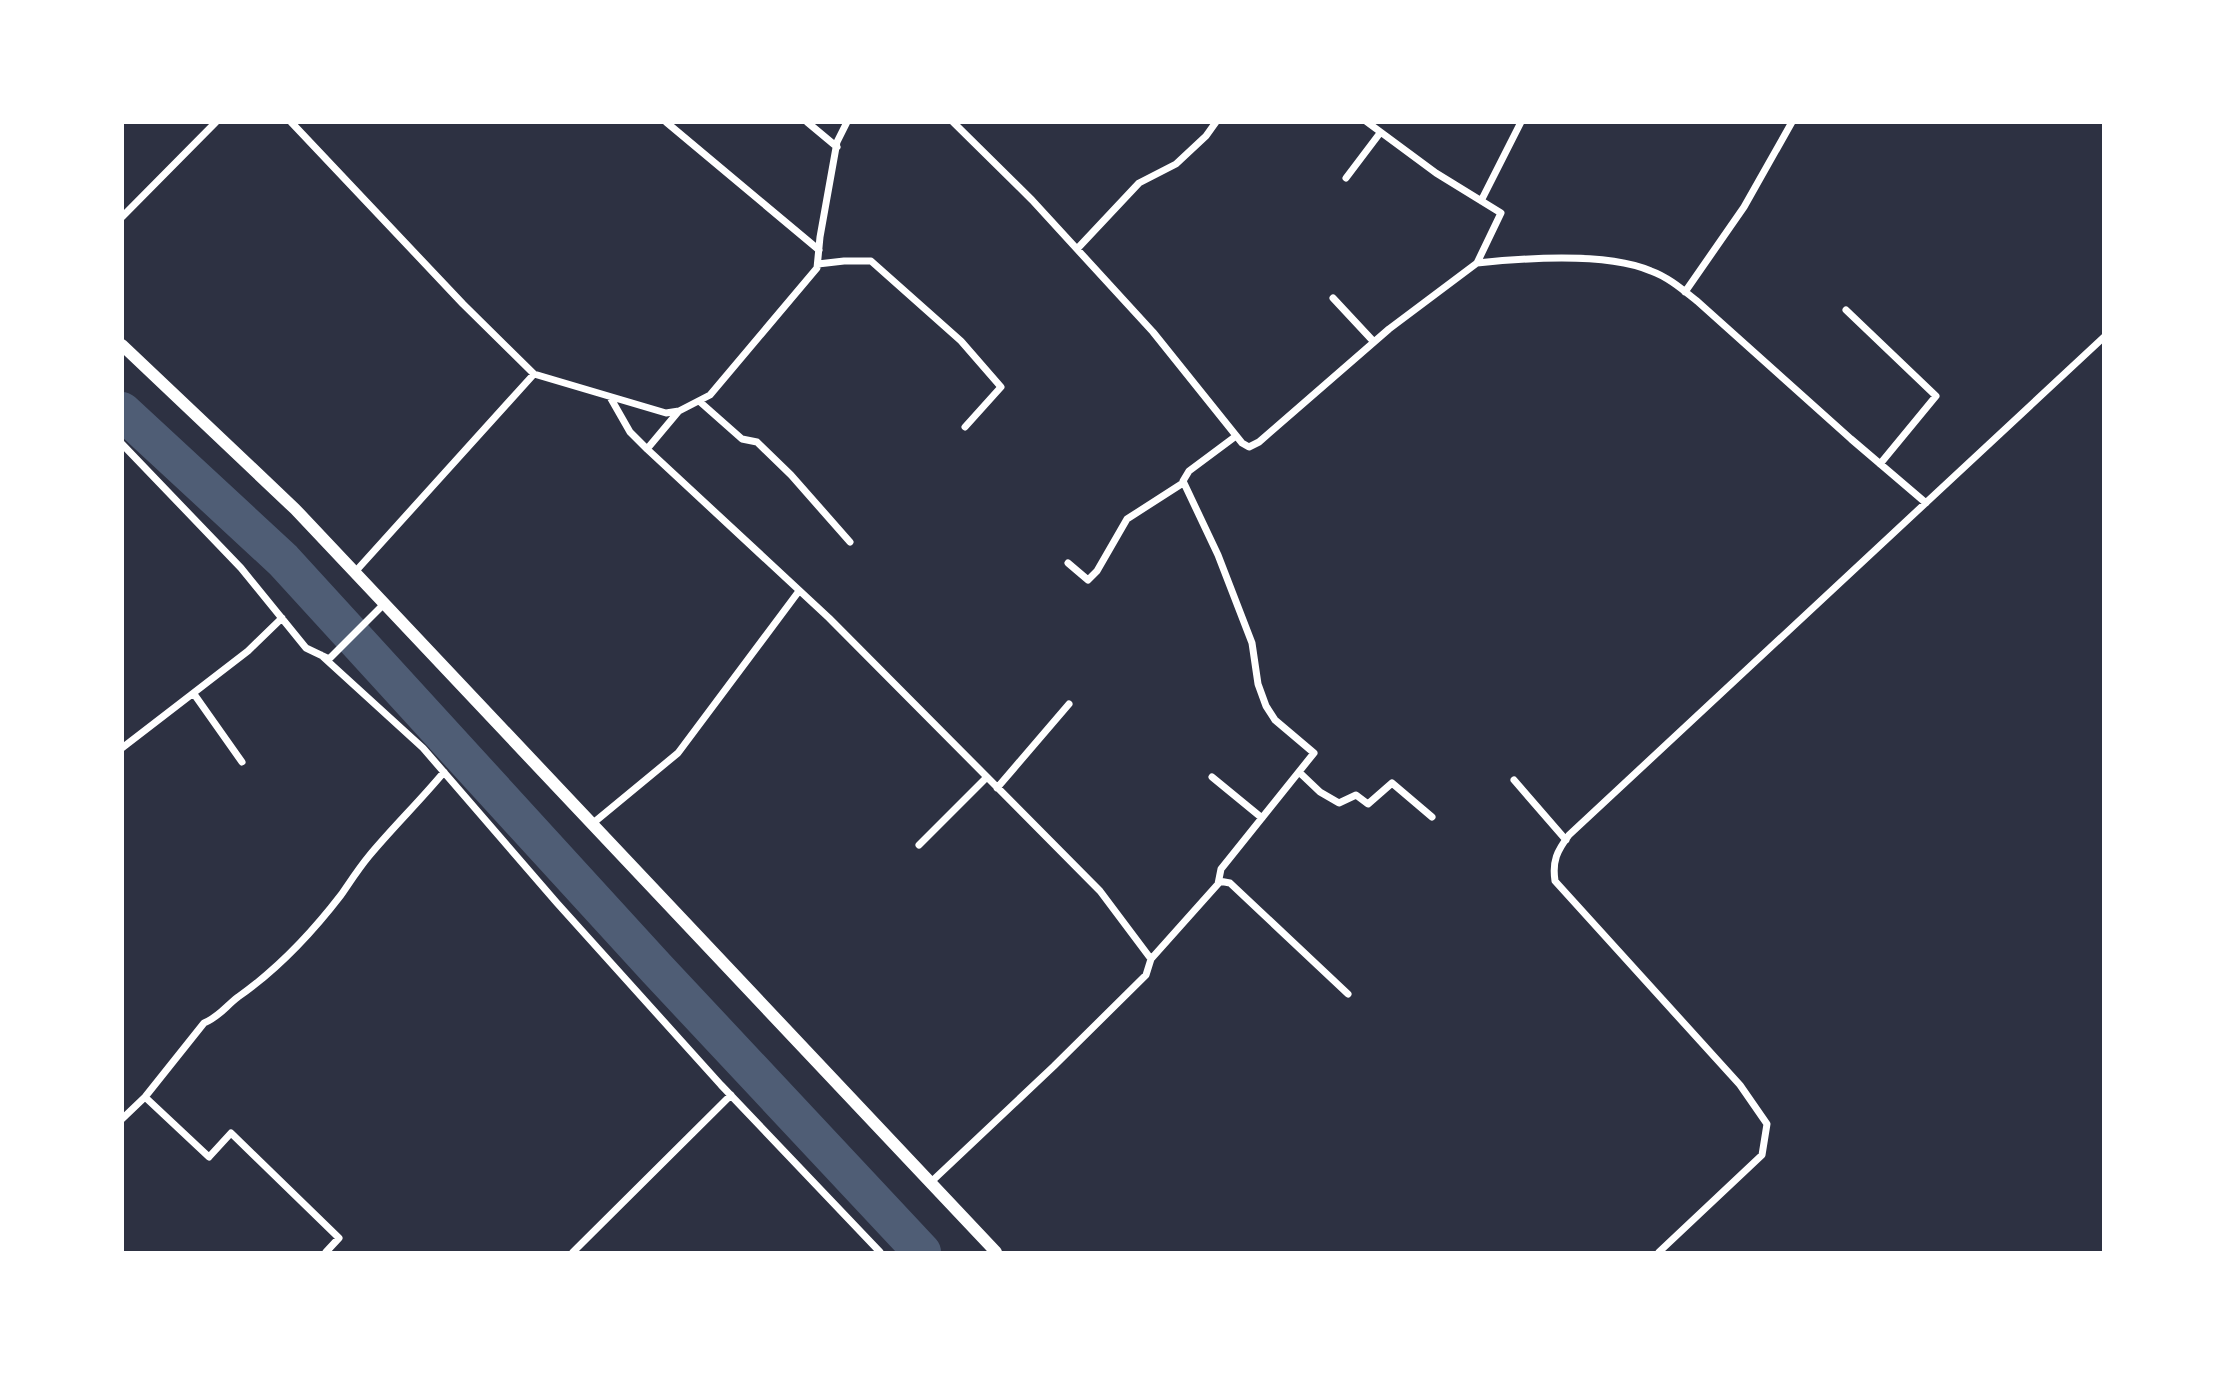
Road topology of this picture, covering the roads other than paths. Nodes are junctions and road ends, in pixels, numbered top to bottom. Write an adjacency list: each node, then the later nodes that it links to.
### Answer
1 (216, 122): 15 (street)
2 (291, 122): 26 (street)
3 (666, 122): 17 (street)
4 (807, 122): 12 (street)
5 (847, 122): 12 (street)
6 (953, 122): 16 (street)
7 (1216, 122): 16 (street)
8 (1367, 122): 11 (street)
9 (1521, 122): 14 (street)
10 (1792, 122): 20 (street)
11 (1380, 133): 13 (street); 14 (street)
12 (836, 147): 17 (street)
13 (1346, 178)
14 (1481, 201): 19 (street)
15 (122, 217)
16 (1077, 249): 31 (street)
17 (820, 250): 18 (street)
18 (818, 264): 28 (street); 30 (street)
19 (1477, 264): 20 (street); 24 (street)
20 (1685, 292): 34 (street)
21 (1334, 298): 24 (street)
22 (1846, 310): 34 (street)
23 (2104, 337): 36 (street)
24 (1374, 342): 31 (street)
25 (122, 345): 39 (street)
26 (534, 373): 27 (street); 39 (street)
27 (610, 397): 29 (street); 33 (street)
28 (699, 401): 29 (street); 37 (street)
29 (679, 411): 33 (street)
30 (965, 427)
31 (1239, 440): 35 (street)
32 (122, 444): 42 (street)
33 (647, 449): 40 (street)
34 (1880, 464): 36 (street)
35 (1184, 483): 38 (street); 49 (street)
36 (1926, 503): 57 (street)
37 (850, 542)
38 (1068, 563)
39 (355, 572): 41 (street)
40 (799, 591): 50 (street); 56 (street)
41 (384, 604): 43 (street); 56 (street)
42 (282, 618): 43 (street); 44 (street)
43 (321, 655): 48 (street)
44 (194, 694): 46 (street); 47 (street)
45 (1069, 704): 53 (street)
46 (122, 748)
47 (242, 762)
48 (444, 772): 62 (street); 63 (street)
49 (1299, 772): 54 (street); 55 (street)
50 (987, 777): 53 (street); 58 (street)
51 (1212, 777): 55 (street)
52 (1514, 780): 57 (street)
53 (998, 788): 60 (street)
54 (1432, 817)
55 (1262, 818): 59 (street)
56 (592, 824): 65 (street)
57 (1566, 840): 70 (street)
58 (919, 845)
59 (1219, 881): 60 (street); 61 (street)
60 (1151, 959): 65 (street)
61 (1348, 994)
62 (731, 1096): 67 (street); 68 (street)
63 (145, 1097): 64 (street); 66 (street)
64 (122, 1119)
65 (930, 1183): 69 (street)
66 (326, 1252)
67 (573, 1252)
68 (880, 1252)
69 (996, 1252)
70 (1659, 1252)

